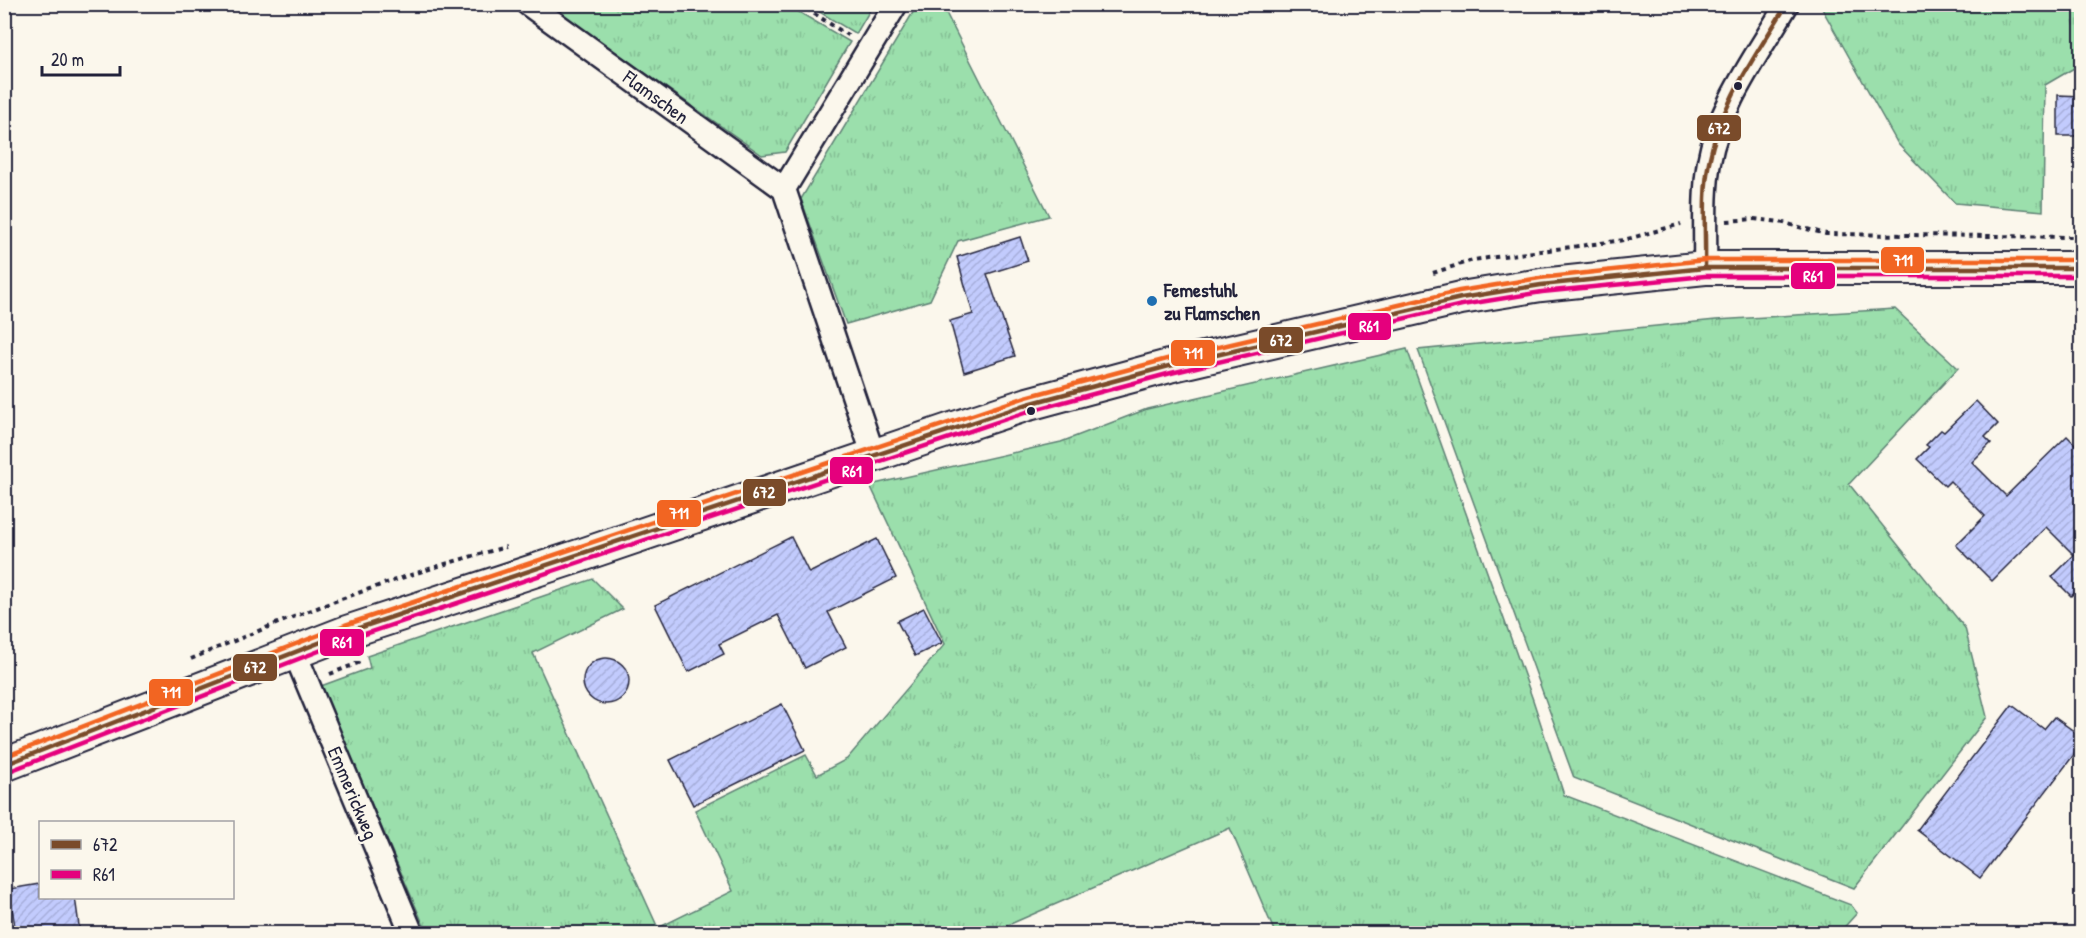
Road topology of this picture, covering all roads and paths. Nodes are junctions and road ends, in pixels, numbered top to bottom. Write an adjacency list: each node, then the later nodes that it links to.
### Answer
1 (528, 4): 6 (street, Flamschen)
2 (799, 4): 5 (path)
3 (896, 4): 6 (street)
4 (1788, 4): 7 (street)
5 (850, 36)
6 (784, 189): 9 (street)
7 (1705, 268): 8 (main road); 9 (main road)
8 (2082, 268)
9 (873, 454): 10 (main road)
10 (294, 651): 11 (main road); 12 (street, Emmerickweg)
11 (4, 765)
12 (412, 933)

